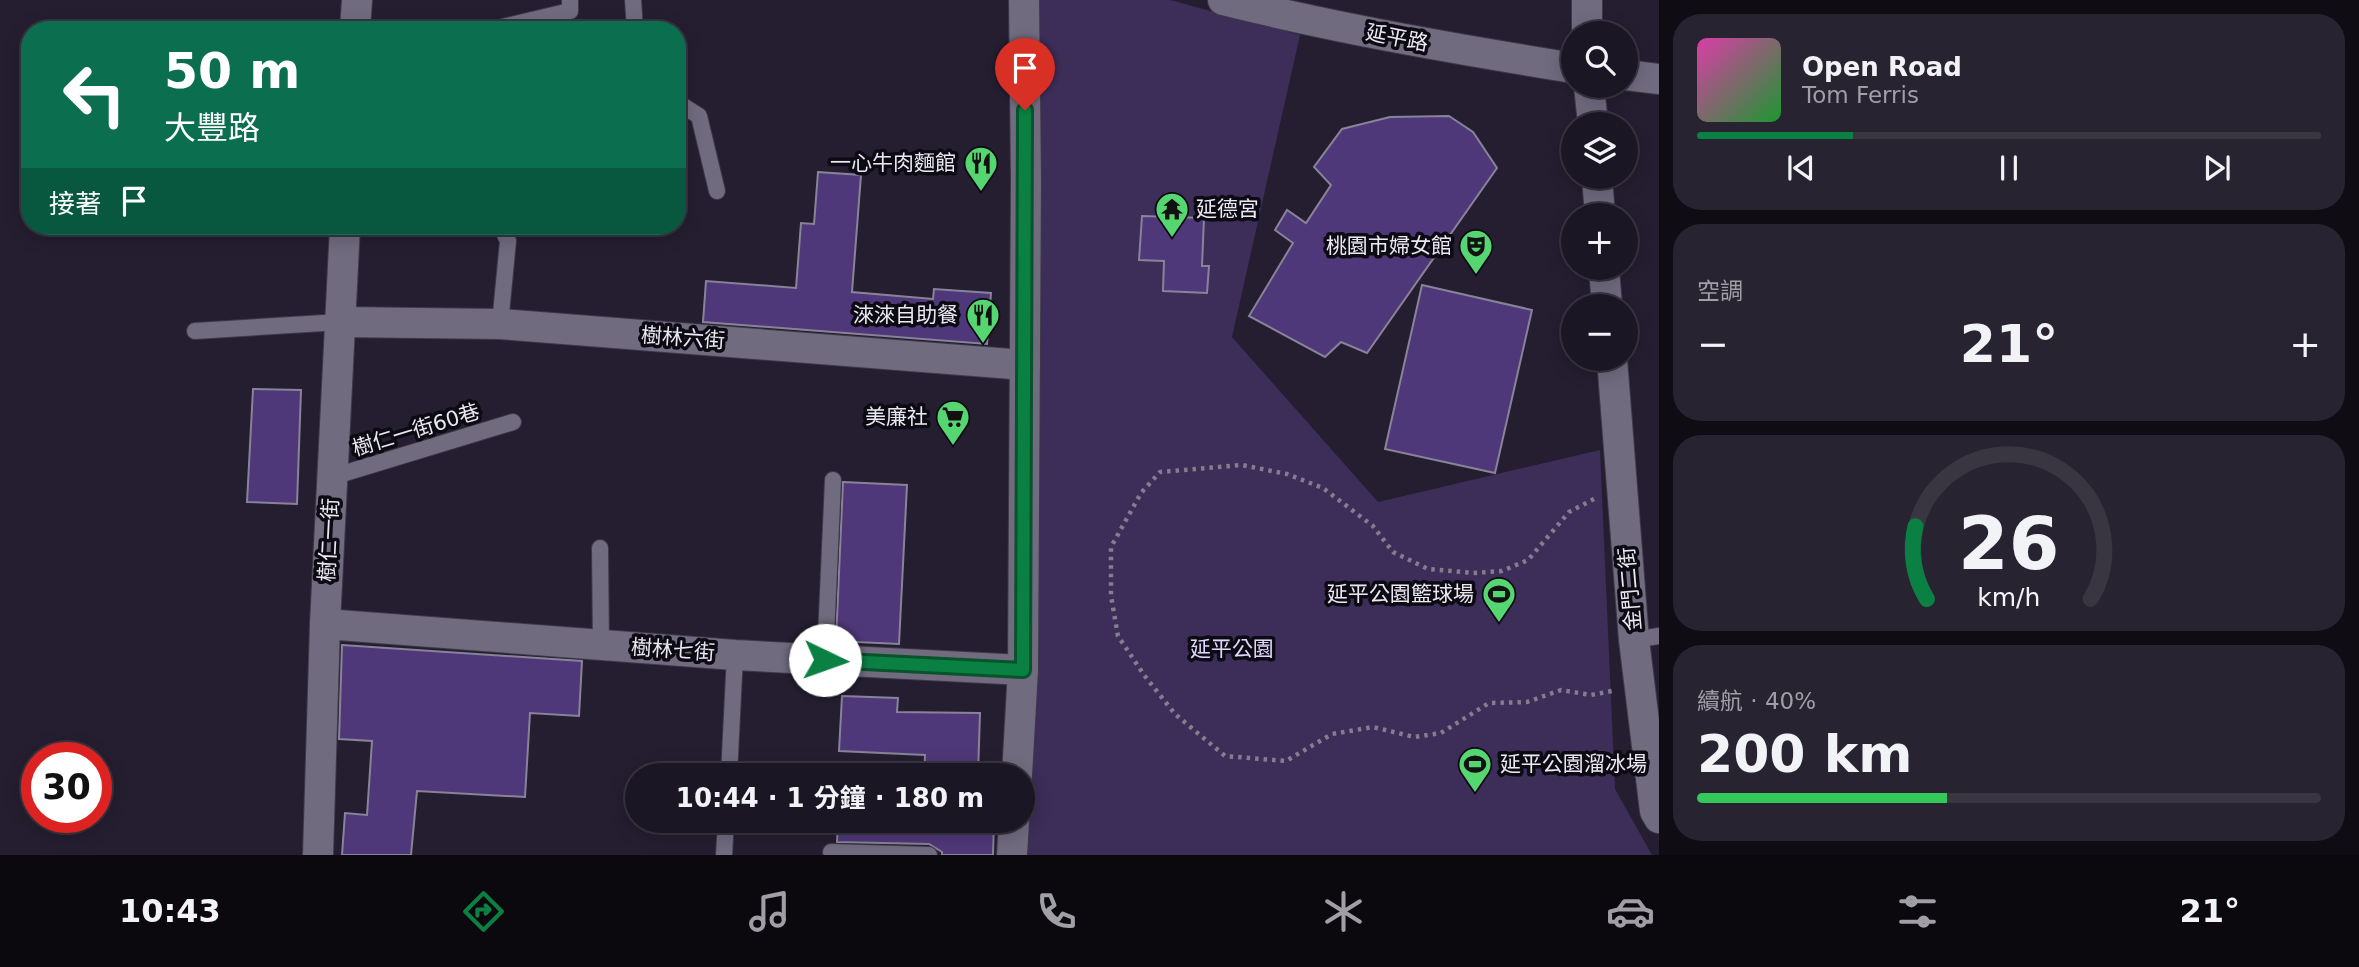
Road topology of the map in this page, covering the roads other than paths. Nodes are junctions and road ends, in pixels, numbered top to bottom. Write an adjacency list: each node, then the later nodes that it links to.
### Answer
1 (357, 0): 8 (street)
2 (570, 0): 9 (lane)
3 (633, 0): 10 (lane)
4 (1024, 0): 22 (street)
5 (1223, 0): 7 (street, 延平路)
6 (1587, 0): 11 (street)
7 (1331, 13): 12 (street, 延平路)
8 (356, 21)
9 (526, 21)
10 (634, 21)
11 (1587, 21)
12 (1561, 65)
13 (1638, 76): 14 (street)
14 (1659, 79)
15 (686, 108): 16 (lane)
16 (717, 191)
17 (345, 235): 19 (street, 樹仁一街)
18 (505, 235): 20 (lane)
19 (340, 322): 20 (street, 樹林六街); 21 (lane); 25 (street, 樹仁一街)
20 (500, 324): 22 (street, 樹林六街)
21 (195, 331)
22 (1025, 365): 33 (street)
23 (1613, 371): 29 (street, 金門二街)
24 (513, 422): 25 (lane, 樹仁一街60巷)
25 (332, 477): 28 (street, 樹仁一街)
26 (833, 481): 32 (lane)
27 (600, 548): 30 (lane)
28 (325, 624): 30 (street, 樹林七街); 40 (street, 樹仁一街)
29 (1647, 638): 36 (street, 金門二街)
30 (601, 645): 31 (street, 樹林七街)
31 (735, 655): 32 (street, 樹林七街); 34 (lane)
32 (825, 660): 33 (street, 樹林七街)
33 (1023, 670): 35 (street)
34 (730, 763)
35 (1018, 763)
36 (1659, 817)
37 (725, 833): 41 (lane)
38 (1013, 833): 43 (street)
39 (831, 852): 42 (lane)
40 (318, 855)
41 (724, 855)
42 (929, 855)
43 (1012, 855)

